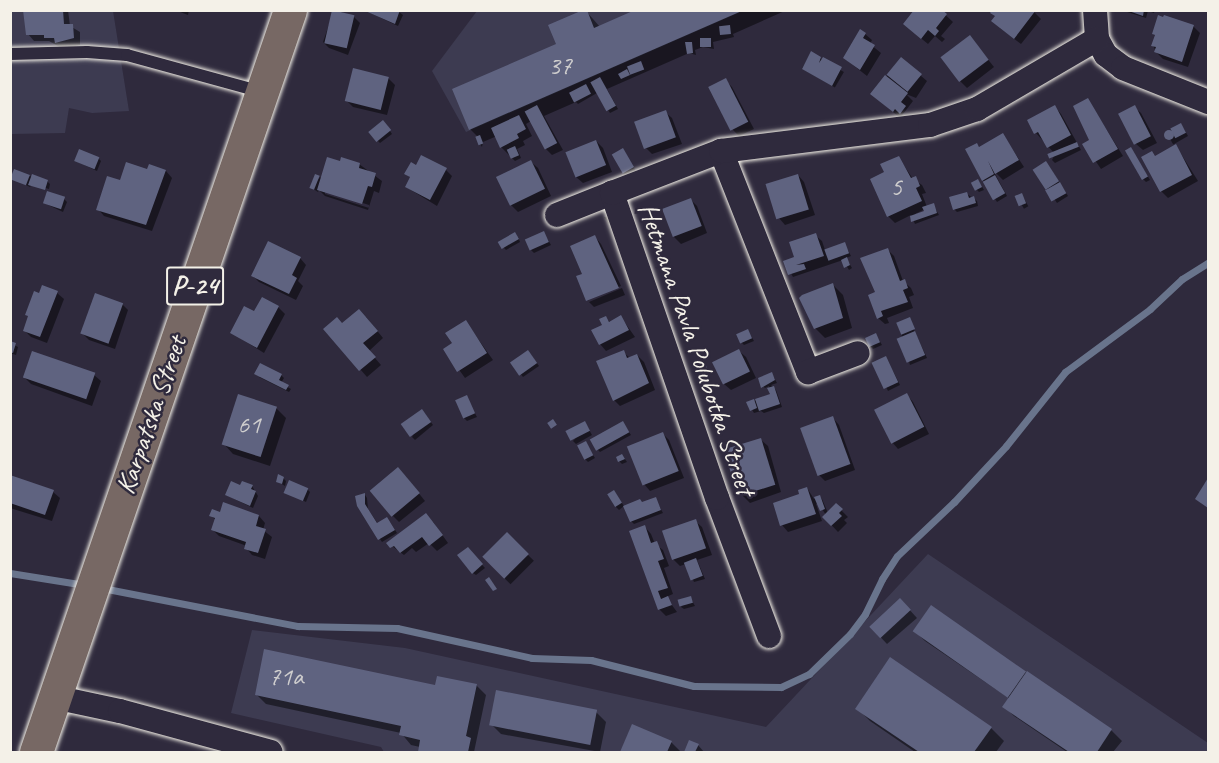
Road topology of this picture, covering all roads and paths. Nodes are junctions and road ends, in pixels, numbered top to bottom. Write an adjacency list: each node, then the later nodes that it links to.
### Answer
1 (290, 10): 5 (main road, Karpatska Street / Р-24)
2 (1095, 10): 3 (street)
3 (1097, 39): 6 (street); 7 (street, Hetmana Pavla Polubotka Street)
4 (10, 54): 5 (lane)
5 (263, 92): 12 (main road, Karpatska Street / Р-24)
6 (1209, 102)
7 (721, 151): 8 (street, Hetmana Pavla Polubotka Street); 10 (street)
8 (612, 193): 9 (street); 11 (street, Hetmana Pavla Polubotka Street)
9 (557, 215)
10 (858, 353)
11 (769, 636)
12 (54, 697): 13 (main road, Karpatska Street); 14 (street)
13 (36, 753)
14 (271, 753)

